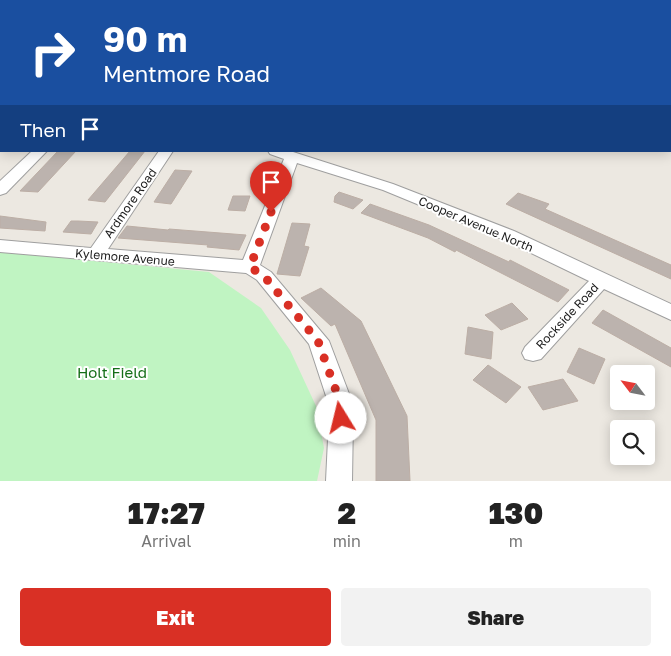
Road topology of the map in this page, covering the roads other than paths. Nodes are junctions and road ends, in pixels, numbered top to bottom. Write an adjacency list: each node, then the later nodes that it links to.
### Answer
1 (39, 152): 4 (street)
2 (165, 152): 6 (street, Ardmore Road)
3 (284, 154): 7 (street); 8 (street, Cooper Avenue North)
4 (0, 190)
5 (0, 246): 6 (street, Kylemore Avenue)
6 (95, 255): 7 (street, Kylemore Avenue)
7 (250, 267): 11 (street)
8 (601, 280): 9 (street, Cooper Avenue North); 10 (street, Rockside Road)
9 (671, 313)
10 (533, 352)
11 (339, 481)

